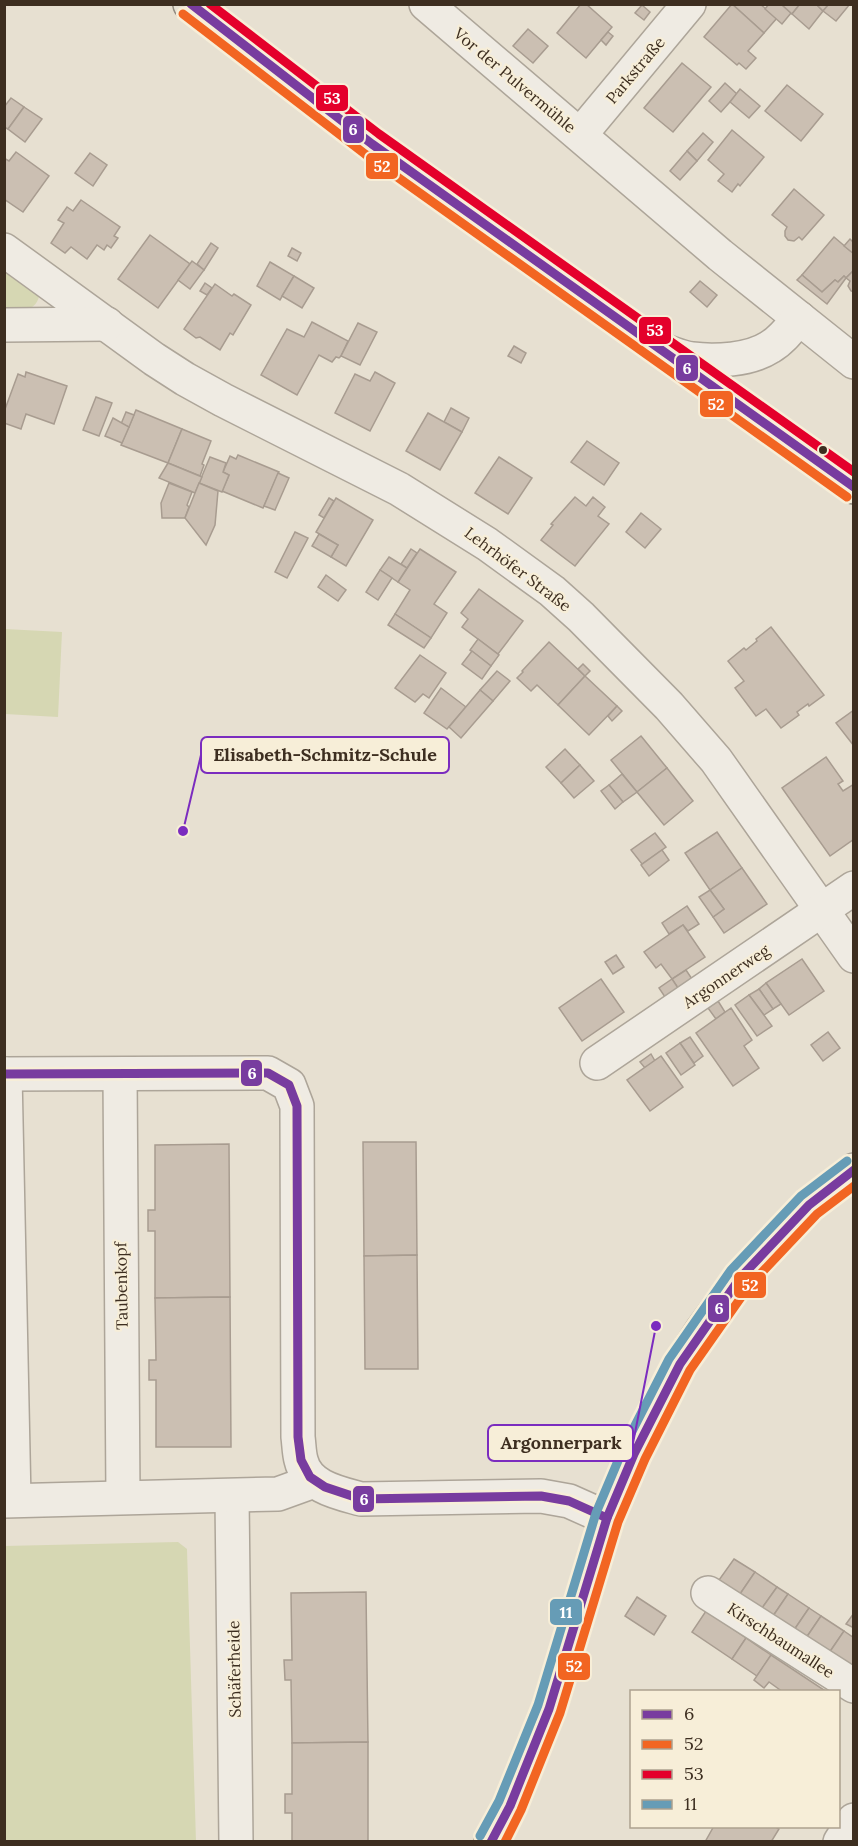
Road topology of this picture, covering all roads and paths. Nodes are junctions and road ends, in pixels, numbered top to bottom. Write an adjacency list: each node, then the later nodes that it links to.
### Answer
1 (190, 4): 9 (main road)
2 (426, 4): 4 (street, Vor der Pulvermühle)
3 (689, 4): 4 (street, Parkstraße)
4 (580, 135): 6 (street, Vor der Pulvermühle)
5 (4, 250): 7 (street, Lehrhöfer Straße)
6 (799, 318): 9 (street); 10 (street, Vor der Pulvermühle)
7 (107, 324): 8 (street); 13 (street, Lehrhöfer Straße)
8 (4, 325)
9 (665, 351): 11 (main road)
10 (854, 362)
11 (854, 488)
12 (854, 888): 13 (street, Argonnerweg)
13 (821, 911): 14 (street, Lehrhöfer Straße); 15 (street, Argonnerweg)
14 (854, 956)
15 (597, 1063)
16 (5, 1074): 17 (street); 22 (street)
17 (120, 1074): 19 (street); 20 (street, Taubenkopf)
18 (854, 1170): 23 (street)
19 (314, 1481): 21 (street); 23 (street)
20 (123, 1497): 21 (street); 22 (street)
21 (232, 1497): 27 (street, Schäferheide)
22 (9, 1500)
23 (607, 1518): 28 (street)
24 (708, 1593): 25 (street, Kirschbaumallee)
25 (854, 1686)
26 (854, 1820): 29 (street)
27 (236, 1842)
28 (491, 1842)
29 (840, 1842)

